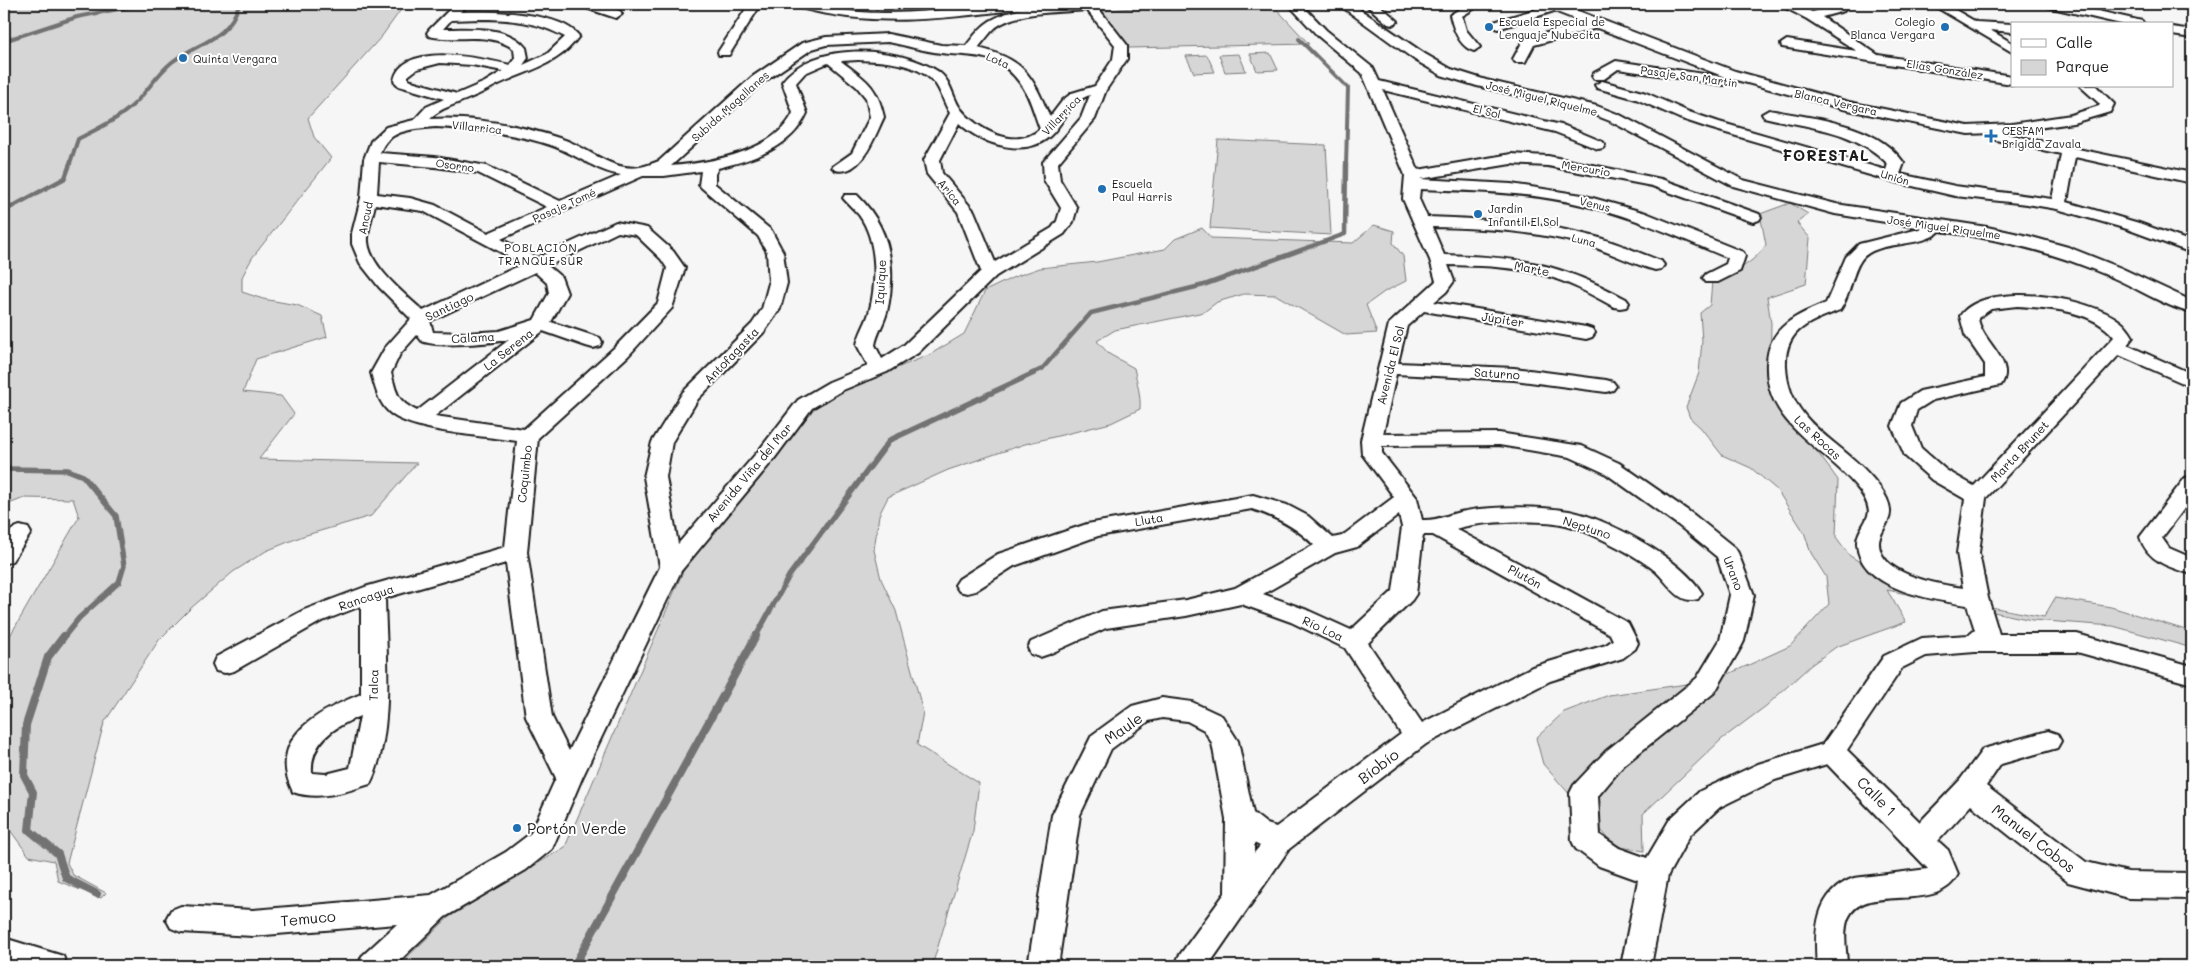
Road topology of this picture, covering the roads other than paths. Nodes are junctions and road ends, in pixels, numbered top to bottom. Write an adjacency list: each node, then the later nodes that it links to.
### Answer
1 (462, 4): 17 (street)
2 (587, 4): 16 (street)
3 (755, 4): 31 (street)
4 (800, 4): 5 (street)
5 (1031, 4)
6 (1294, 4): 39 (street, Avenida El Sol)
7 (1344, 4): 62 (street, José Miguel Riquelme)
8 (1371, 4): 19 (street)
9 (1476, 4): 28 (street)
10 (1784, 4): 18 (street, Elías González)
11 (1842, 4): 18 (street)
12 (1937, 4): 23 (street)
13 (2052, 4): 20 (street)
14 (1082, 5): 30 (street); 42 (street, Avenida Viña del Mar)
15 (1551, 6): 21 (street, Blanca Vergara); 22 (street)
16 (616, 14)
17 (448, 16): 35 (street); 36 (street)
18 (1811, 16): 32 (street, Elías González)
19 (1392, 21)
20 (2129, 22)
21 (1596, 24): 34 (street); 41 (street, Blanca Vergara)
22 (1498, 25)
23 (1972, 25): 24 (street); 29 (street)
24 (2011, 28)
25 (2174, 31): 26 (street)
26 (2192, 34)
27 (1787, 44): 32 (street, Elías González)
28 (1474, 47)
29 (2011, 47)
30 (970, 50): 48 (street, Lota); 58 (street, Subida Magallanes)
31 (724, 52)
32 (1878, 58): 37 (street, Elías González)
33 (831, 59): 45 (street, Villarrica); 51 (street, Villarrica); 57 (street)
34 (1520, 59)
35 (515, 70): 36 (street, Villarrica); 43 (street)
36 (500, 79): 43 (street, Villarrica)
37 (2011, 80)
38 (1601, 81): 41 (street, Pasaje San Martin); 59 (street, Unión)
39 (1375, 84): 52 (street, El Sol); 61 (street, Avenida El Sol)
40 (2090, 88): 50 (street, Blanca Vergara)
41 (1782, 89): 44 (street, Blanca Vergara)
42 (1099, 90): 48 (street, Villarrica); 75 (street, Avenida Viña del Mar)
43 (457, 98): 47 (street, Villarrica)
44 (1848, 106): 49 (street); 50 (street, Blanca Vergara)
45 (957, 114): 48 (street, Villarrica); 75 (street, Arica)
46 (1769, 114): 49 (street)
47 (419, 123): 54 (street, Ancud); 58 (street, Villarrica)
48 (1048, 130)
49 (1842, 130): 59 (street)
50 (1968, 130): 53 (street)
51 (788, 131): 55 (street, Villarrica); 56 (street, Villarrica)
52 (1598, 145)
53 (2069, 152): 60 (street); 65 (street)
54 (372, 157): 63 (street, Ancud); 66 (street, Osorno)
55 (712, 164): 58 (street, Villarrica); 102 (street, Antofagasta)
56 (755, 164)
57 (840, 167)
58 (640, 172): 66 (street, Pasaje Tomé)
59 (1892, 176): 65 (street, Unión)
60 (2192, 178)
61 (1414, 180): 62 (street, Mercurio); 67 (street, Avenida El Sol); 76 (street, Venus)
62 (1775, 195): 68 (street, José Miguel Riquelme)
63 (369, 198): 70 (street, La Serena); 80 (street, Ancud)
64 (851, 198): 85 (street, Iquique)
65 (2059, 205): 71 (street, Unión)
66 (559, 207): 70 (street, Pasaje Tomé)
67 (1421, 222): 72 (street, Avenida El Sol); 74 (street, Luna)
68 (1933, 224): 79 (street, José Miguel Riquelme); 107 (street, Las Rocas)
69 (616, 227): 73 (street, Santiago); 90 (street, Coquimbo)
70 (488, 238): 73 (street, La Serena)
71 (2192, 248)
72 (1438, 260): 77 (street, Marte); 78 (street, Avenida El Sol)
73 (537, 265): 80 (street, Santiago); 81 (street, La Serena)
74 (1655, 265)
75 (990, 272): 85 (street, Avenida Viña del Mar)
76 (1712, 278)
77 (1620, 304)
78 (1420, 305): 82 (street, Júpiter); 86 (street, Avenida El Sol)
79 (2192, 308)
80 (421, 320): 81 (street, Calama); 89 (street, Santiago)
81 (541, 324): 83 (street); 89 (street, La Serena)
82 (1586, 333)
83 (593, 342)
84 (2116, 347): 87 (street); 93 (street, Marta Brunet); 93 (street)
85 (880, 368): 102 (street, Avenida Viña del Mar)
86 (1388, 368): 88 (street, Saturno); 91 (street, Avenida El Sol)
87 (2192, 381)
88 (1606, 386)
89 (418, 420): 90 (street, Santiago)
90 (528, 436): 99 (street, Coquimbo)
91 (1371, 440): 94 (street); 123 (street, Urano)
92 (2192, 483): 101 (street)
93 (1976, 496): 107 (street)
94 (1406, 498): 95 (street); 98 (street)
95 (1413, 527): 96 (street, Plutón); 108 (street)
96 (1437, 528): 105 (street, Neptuno); 109 (street, Plutón)
97 (20, 533): 100 (street)
98 (1328, 547): 103 (street, Lluta); 106 (street)
99 (516, 552): 104 (street, Rancagua); 118 (street, Coquimbo)
100 (4, 556)
101 (2192, 566)
102 (671, 567): 118 (street, Avenida Viña del Mar)
103 (967, 585)
104 (373, 593): 112 (street, Rancagua); 114 (street, Talca)
105 (1690, 593)
106 (1242, 595): 108 (street, Río Loa); 111 (street)
107 (1976, 598): 110 (street)
108 (1354, 642): 115 (street, Río Loa)
109 (1626, 643): 115 (street, Bíobío)
110 (1974, 643): 113 (street); 117 (street)
111 (1040, 648)
112 (224, 664)
113 (2192, 675)
114 (374, 699): 114 (street, Talca)
115 (1417, 737): 121 (street, Bíobío)
116 (2048, 741): 119 (street)
117 (1832, 752): 122 (street, Calle 1); 123 (street)
118 (570, 778): 126 (street, Avenida Viña del Mar)
119 (1970, 788): 122 (street); 124 (street, Manuel Cobos)
120 (1240, 819): 121 (street); 125 (street, Maule); 132 (street, Maule)
121 (1279, 841): 125 (street, Bíobío)
122 (1920, 841): 135 (street, Calle 1)
123 (1654, 873): 134 (street)
124 (2192, 886)
125 (1240, 896): 133 (street, Bíobío)
126 (435, 908): 127 (street, Temuco); 130 (street, Avenida Viña del Mar)
127 (181, 919)
128 (4, 952): 129 (street)
129 (45, 964): 131 (street)
130 (373, 965)
131 (4, 966)
132 (1043, 966)
133 (1190, 966)
134 (1636, 966)
135 (1832, 966)

